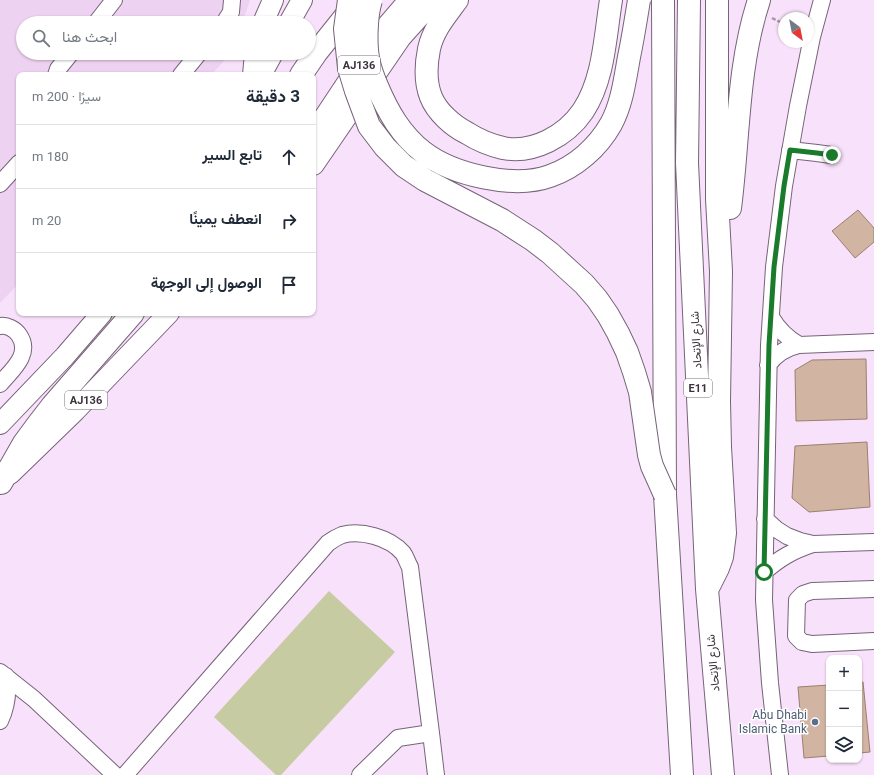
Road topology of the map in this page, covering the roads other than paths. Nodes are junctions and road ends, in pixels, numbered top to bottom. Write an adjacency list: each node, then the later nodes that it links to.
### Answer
1 (114, 0): 18 (street)
2 (232, 0): 19 (street)
3 (272, 0): 20 (main road)
4 (302, 0): 21 (main road)
5 (349, 0): 51 (highway, bridge)
6 (359, 0): 22 (highway)
7 (371, 0): 12 (highway, bridge)
8 (409, 0): 33 (main road, AJ136)
9 (434, 0): 36 (highway)
10 (457, 0): 11 (highway)
11 (611, 0)
12 (639, 0)
13 (663, 0): 51 (highway)
14 (688, 0): 56 (highway, شارع الإتحاد / E11)
15 (717, 0): 39 (highway)
16 (759, 0): 39 (highway)
17 (822, 0): 34 (street)
18 (101, 16)
19 (228, 16)
20 (266, 16)
21 (293, 16)
22 (316, 54)
23 (65, 60): 28 (street)
24 (193, 60): 29 (street)
25 (254, 60): 30 (main road)
26 (269, 60): 31 (main road)
27 (312, 60): 32 (highway)
28 (57, 72)
29 (183, 72)
30 (253, 72)
31 (263, 72)
32 (303, 72)
33 (316, 129)
34 (790, 150): 35 (street); 43 (street)
35 (832, 155)
36 (316, 160)
37 (16, 166): 38 (street)
38 (0, 184)
39 (720, 271): 56 (highway)
40 (99, 316): 49 (main road)
41 (130, 316): 50 (highway)
42 (166, 316): 50 (main road, AJ136)
43 (770, 317): 46 (street); 47 (street)
44 (0, 326): 48 (street)
45 (874, 342): 46 (street)
46 (799, 346): 47 (street)
47 (768, 365): 52 (street)
48 (0, 384)
49 (0, 424)
50 (0, 483)
51 (665, 495): 66 (highway)
52 (765, 519): 54 (street); 55 (street)
53 (874, 542): 54 (street)
54 (813, 544): 55 (street)
55 (764, 572): 68 (street)
56 (707, 589): 67 (highway, شارع الإتحاد / E11)
57 (874, 589): 58 (street)
58 (874, 641)
59 (3, 674): 60 (street); 62 (street)
60 (0, 721)
61 (431, 733): 63 (street); 64 (street); 65 (street)
62 (115, 775)
63 (125, 775)
64 (360, 775)
65 (436, 775)
66 (682, 775)
67 (723, 775)
68 (780, 775)

